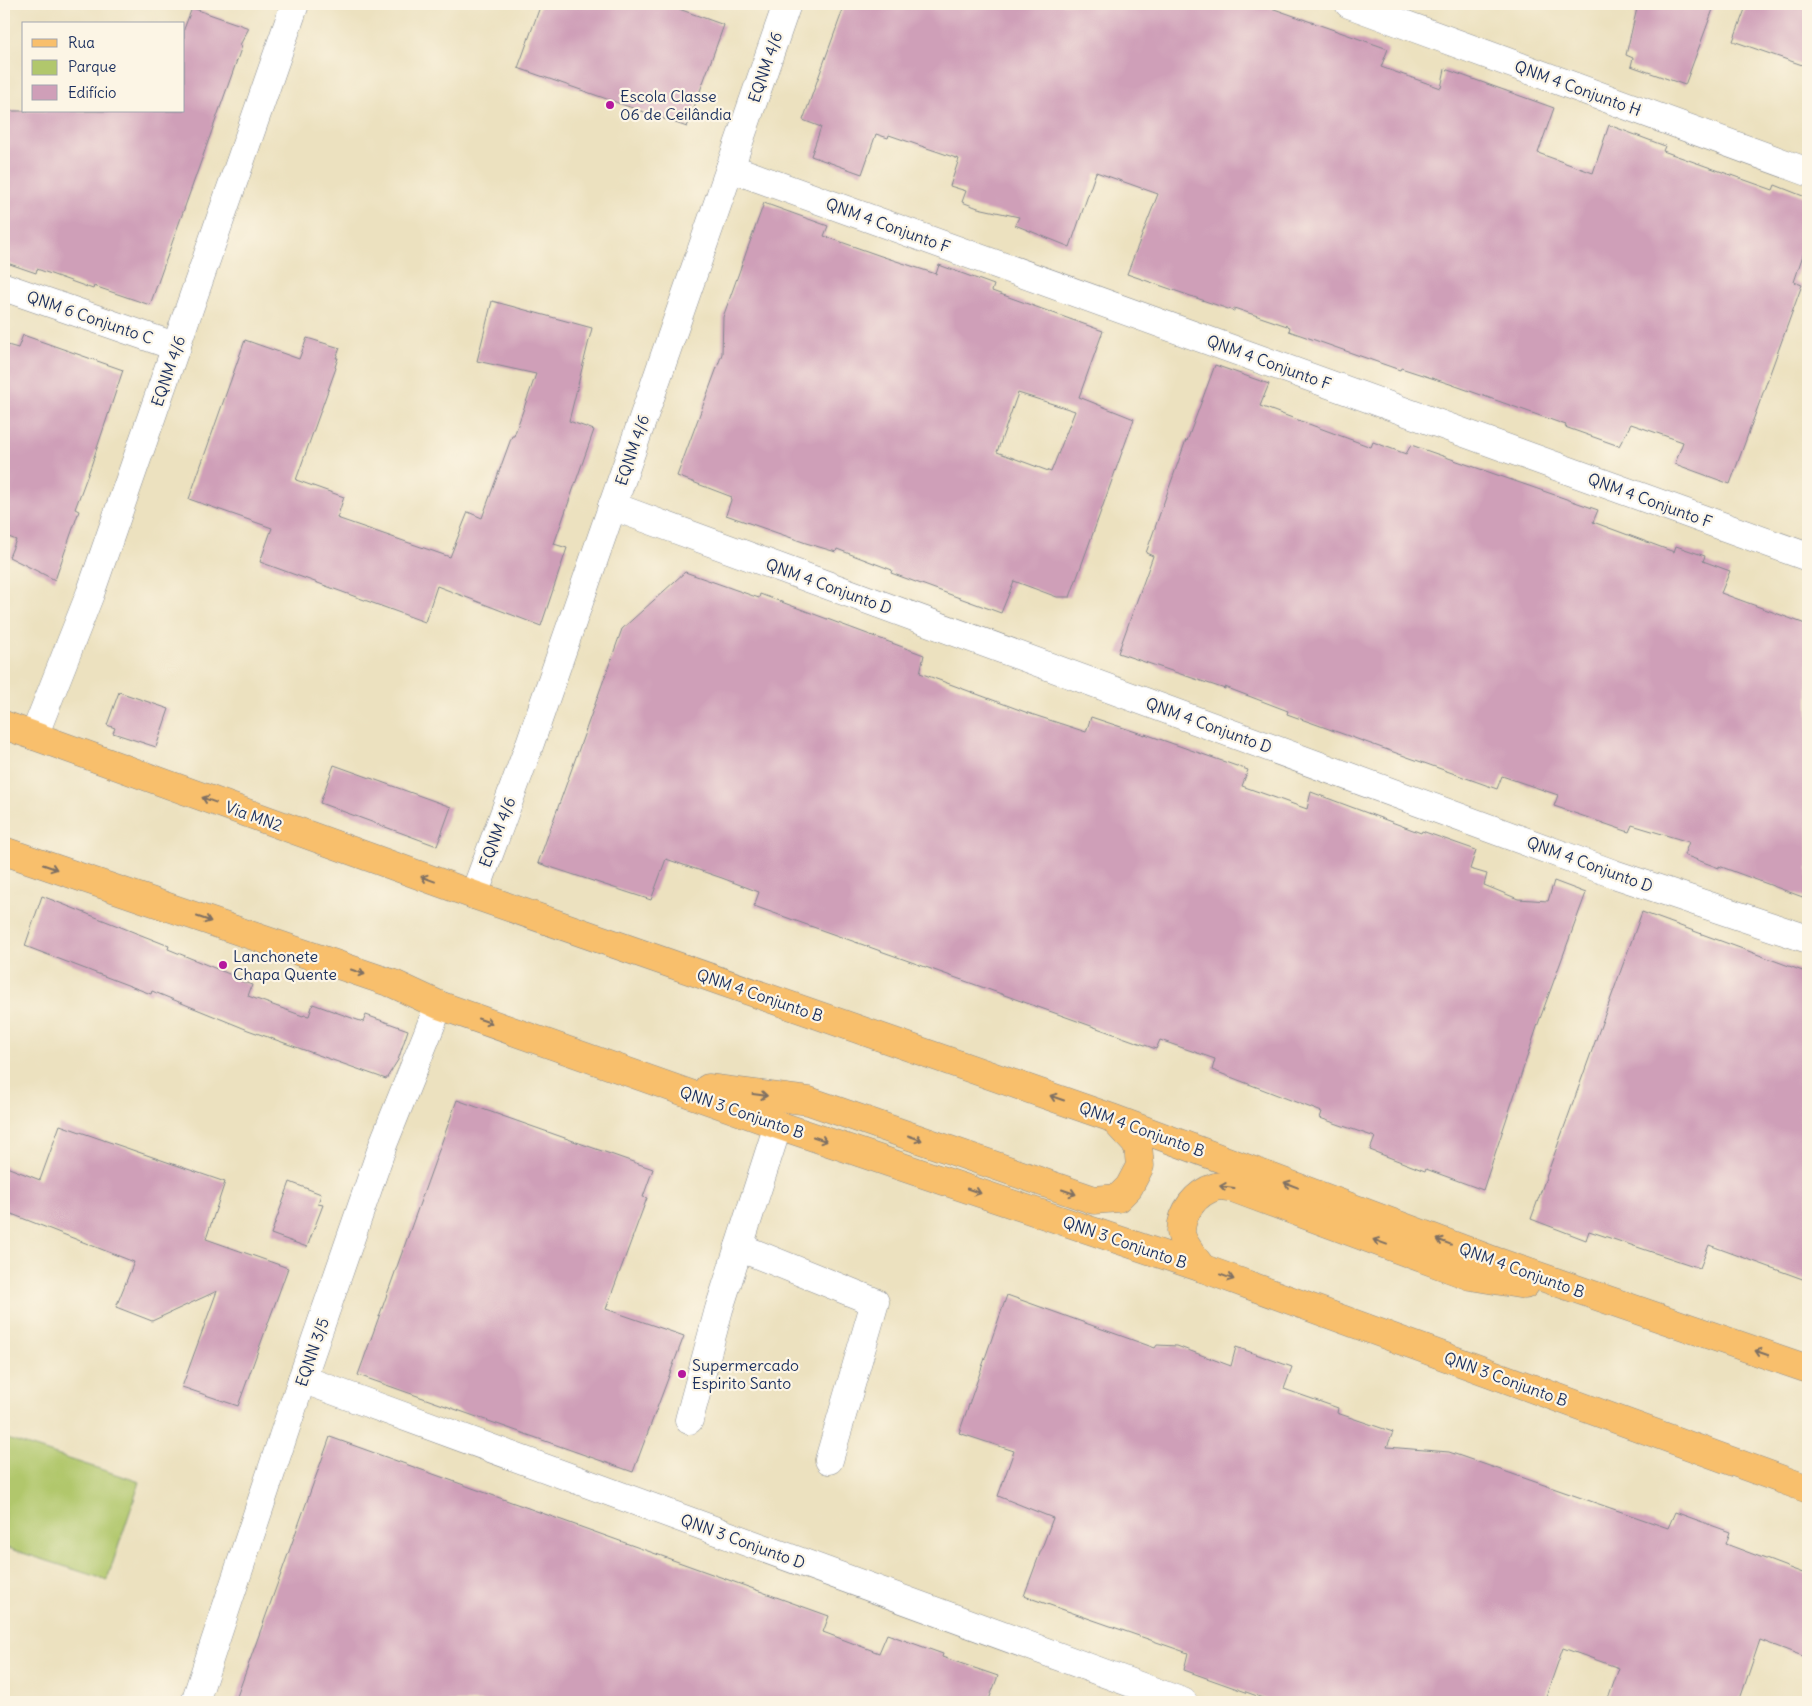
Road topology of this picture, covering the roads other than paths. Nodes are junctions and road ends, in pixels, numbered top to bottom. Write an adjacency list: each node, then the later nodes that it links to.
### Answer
1 (294, 4): 7 (street, EQNM 4/6)
2 (787, 4): 4 (street, EQNM 4/6)
3 (1349, 4): 5 (street, QNM 4 Conjunto H)
4 (730, 168): 8 (street, EQNM 4/6); 9 (street, QNM 4 Conjunto F)
5 (1808, 172)
6 (4, 287): 7 (street, QNM 6 Conjunto C)
7 (177, 347): 11 (street, EQNM 4/6)
8 (612, 506): 13 (street, EQNM 4/6); 14 (street, QNM 4 Conjunto D)
9 (1808, 556)
10 (4, 726): 11 (main road, Via MN2)
11 (34, 736): 13 (main road, Via MN2, one-way to 11)
12 (4, 852): 15 (main road, one-way to 15)
13 (474, 895): 17 (main road, QNM 4 Conjunto B, one-way to 13)
14 (1808, 939)
15 (439, 1005): 16 (main road, QNN 3 Conjunto B, one-way to 16); 23 (street, EQNN 3/5)
16 (659, 1082): 17 (main road, one-way to 17); 18 (main road, QNN 3 Conjunto B)
17 (1112, 1118): 21 (main road, QNM 4 Conjunto B, one-way to 17)
18 (778, 1125): 19 (street); 20 (main road, QNN 3 Conjunto B, one-way to 20)
19 (739, 1247): 24 (street); 25 (street)
20 (1202, 1268): 21 (main road, one-way to 20); 26 (main road, QNN 3 Conjunto B, one-way to 26)
21 (1596, 1296): 22 (main road, QNM 4 Conjunto B, one-way to 21)
22 (1808, 1369)
23 (302, 1379): 27 (street, EQNN 3/5); 28 (street, QNN 3 Conjunto D)
24 (689, 1420)
25 (829, 1460)
26 (1808, 1489)
27 (195, 1702)
28 (1183, 1702)

